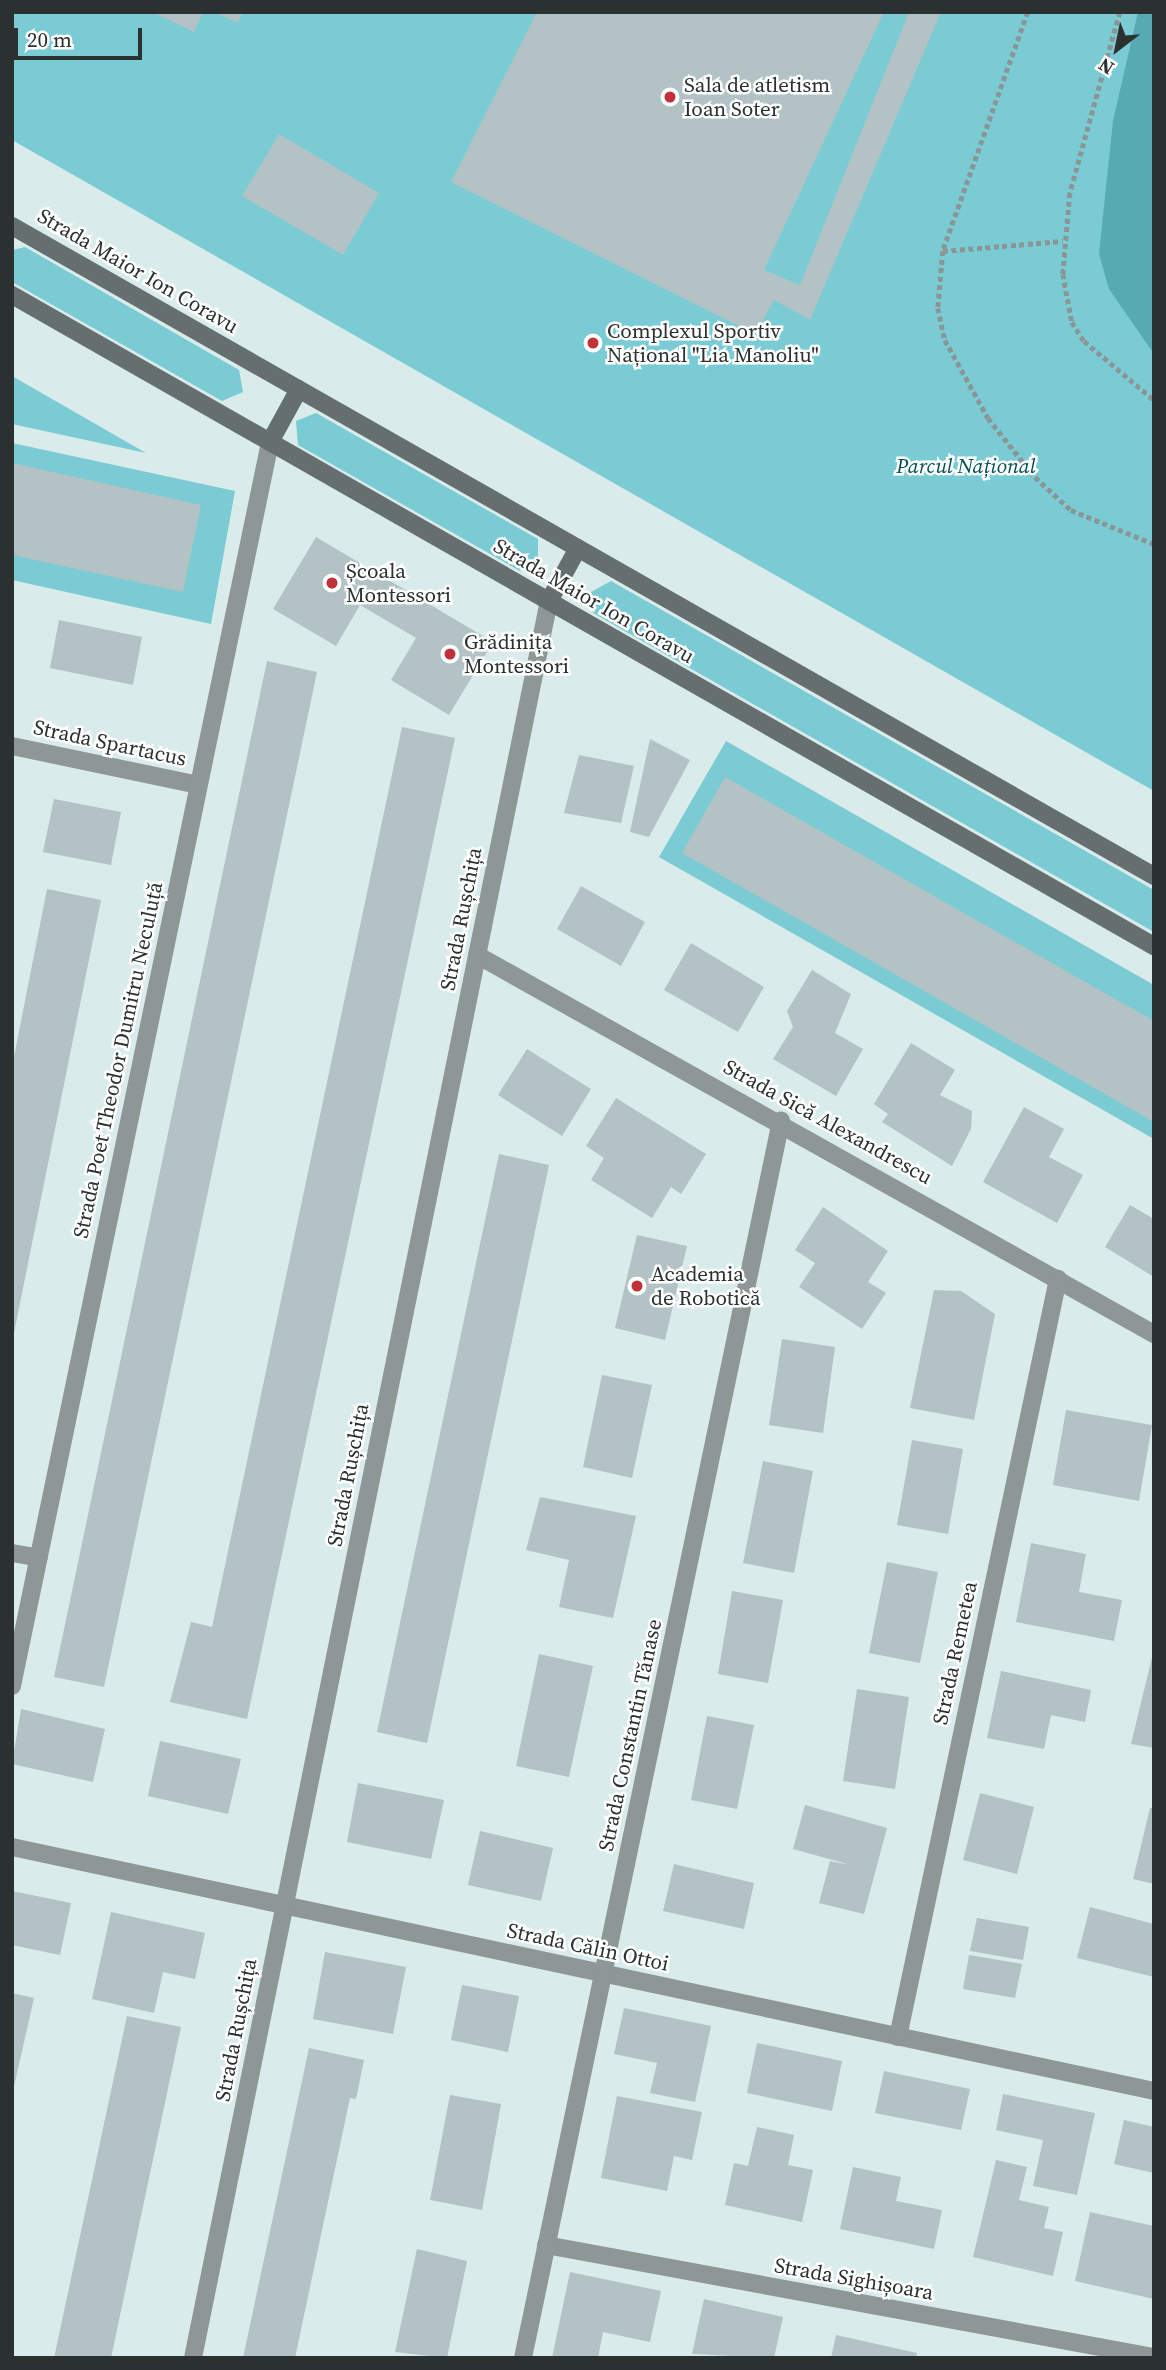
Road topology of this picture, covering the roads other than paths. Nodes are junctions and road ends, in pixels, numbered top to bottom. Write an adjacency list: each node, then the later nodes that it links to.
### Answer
1 (12, 226): 3 (street, Strada Maior Ion Coravu)
2 (12, 295): 4 (street, Strada Maior Ion Coravu)
3 (299, 389): 4 (street); 5 (street, Strada Maior Ion Coravu)
4 (270, 442): 6 (street, Strada Maior Ion Coravu); 8 (street, Strada Poet Theodor Dumitru Neculuță)
5 (578, 548): 6 (street); 9 (street, Strada Maior Ion Coravu)
6 (549, 601): 10 (street, Strada Maior Ion Coravu); 11 (street, Strada Rușchița)
7 (12, 746): 8 (street, Strada Spartacus)
8 (198, 785): 16 (street, Strada Poet Theodor Dumitru Neculuță)
9 (1154, 876)
10 (1154, 946)
11 (477, 955): 12 (street, Strada Sică Alexandrescu); 19 (street, Strada Rușchița)
12 (781, 1121): 13 (street, Strada Sică Alexandrescu); 20 (street, Strada Constantin Tănase)
13 (1058, 1279): 14 (street, Strada Sică Alexandrescu); 21 (street, Strada Remetea)
14 (1154, 1334)
15 (12, 1553): 16 (street)
16 (38, 1558): 17 (street, Strada Poet Theodor Dumitru Neculuță)
17 (12, 1686)
18 (12, 1847): 19 (street, Strada Călin Ottoi)
19 (284, 1906): 20 (street, Strada Călin Ottoi); 25 (street, Strada Rușchița)
20 (603, 1974): 21 (street, Strada Călin Ottoi); 23 (street, Strada Constantin Tănase)
21 (898, 2037): 22 (street, Strada Călin Ottoi)
22 (1154, 2091)
23 (546, 2245): 24 (street, Strada Sighișoara); 26 (street, Strada Constantin Tănase)
24 (1154, 2357)
25 (193, 2358)
26 (523, 2358)

